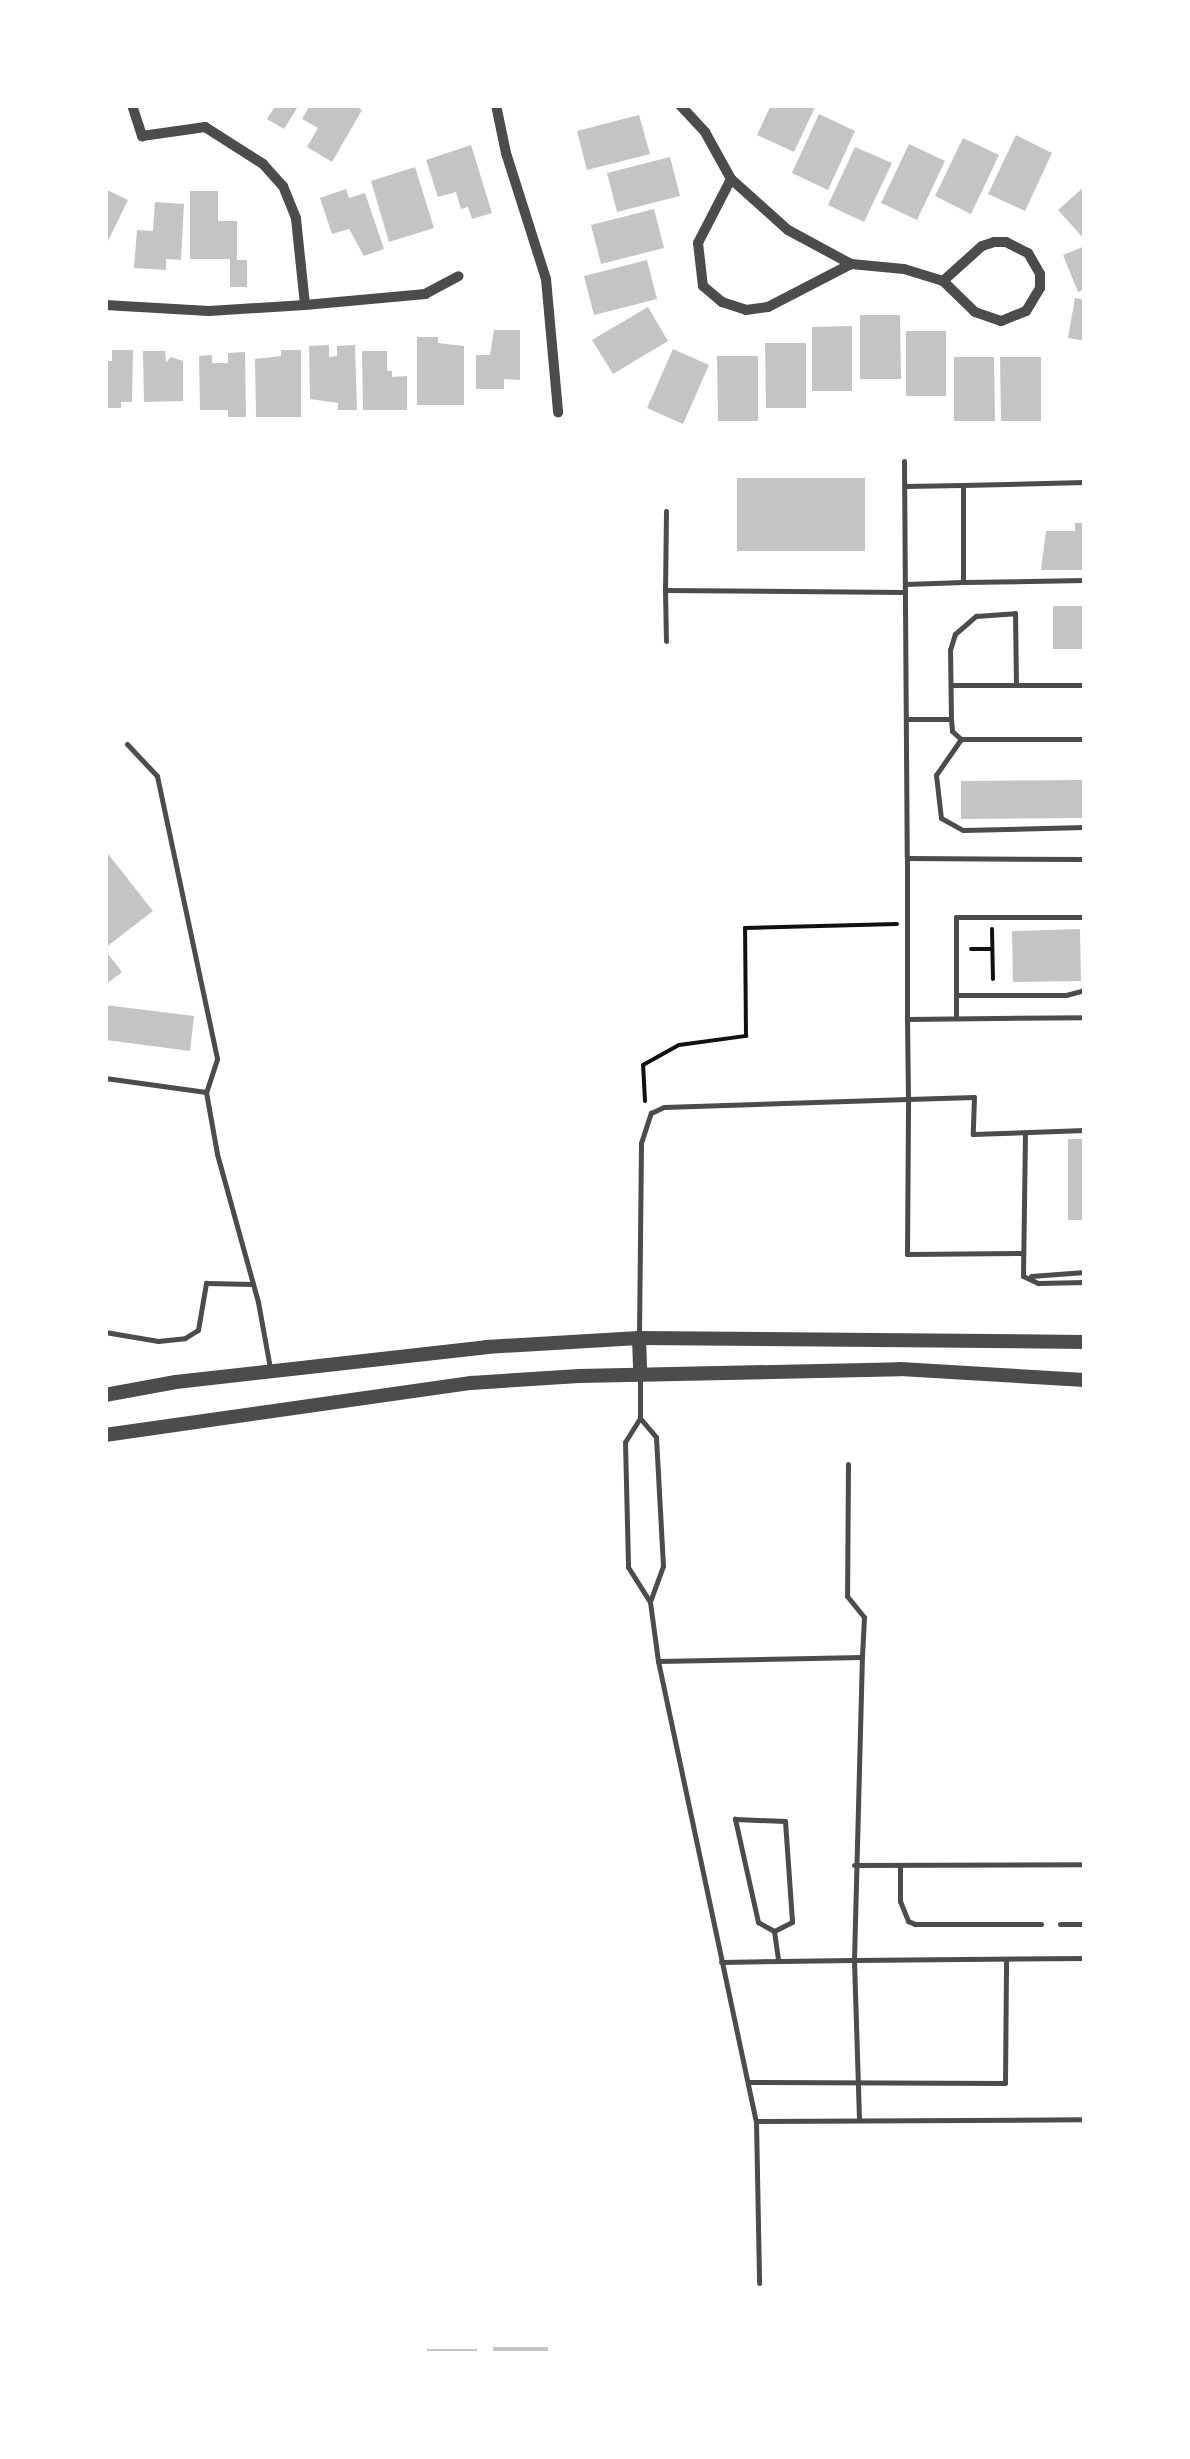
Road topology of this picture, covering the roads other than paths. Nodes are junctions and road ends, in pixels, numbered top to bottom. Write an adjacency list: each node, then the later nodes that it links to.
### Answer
1 (132, 105): 9 (street)
2 (496, 105): 10 (street)
3 (680, 105): 4 (street)
4 (731, 179): 5 (street); 5 (street)
5 (852, 264): 7 (street)
6 (459, 276): 9 (street)
7 (944, 281): 7 (street)
8 (105, 305): 9 (street)
9 (305, 305)
10 (558, 412)
11 (904, 461): 14 (lane)
12 (1085, 482): 13 (lane)
13 (963, 485): 14 (lane); 17 (lane)
14 (905, 486): 18 (lane)
15 (666, 511): 19 (lane)
16 (1085, 580): 17 (lane)
17 (963, 582): 18 (lane)
18 (905, 588): 19 (lane); 24 (lane)
19 (665, 590): 20 (lane)
20 (666, 642)
21 (950, 685): 22 (lane); 22 (lane); 25 (lane)
22 (1016, 685): 23 (lane)
23 (1085, 685)
24 (906, 719): 25 (lane); 30 (lane)
25 (950, 719): 26 (lane)
26 (961, 739): 27 (lane); 29 (lane)
27 (1085, 739)
28 (127, 744): 39 (lane)
29 (1085, 827)
30 (907, 858): 31 (lane); 36 (lane)
31 (1085, 858)
32 (1085, 917): 34 (lane)
33 (1085, 990): 34 (lane)
34 (956, 996): 37 (lane)
35 (1085, 1017): 37 (lane)
36 (907, 1018): 37 (lane); 40 (lane)
37 (956, 1018)
38 (105, 1078): 39 (lane)
39 (206, 1092): 47 (lane)
40 (908, 1098): 42 (lane); 43 (lane); 49 (lane)
41 (1085, 1130): 42 (lane)
42 (1025, 1132): 43 (lane)
43 (1024, 1252): 45 (lane)
44 (1085, 1272): 45 (lane)
45 (1027, 1276): 46 (lane)
46 (1085, 1282)
47 (253, 1284): 48 (lane); 51 (lane)
48 (105, 1332)
49 (639, 1338): 50 (street); 51 (street); 52 (street)
50 (1085, 1342)
51 (271, 1373): 54 (street)
52 (640, 1373): 53 (street); 55 (lane); 56 (street)
53 (1085, 1380)
54 (105, 1396)
55 (640, 1418): 58 (lane); 58 (lane)
56 (105, 1436)
57 (848, 1464): 59 (lane)
58 (650, 1602): 60 (lane)
59 (862, 1657): 60 (lane); 62 (lane)
60 (658, 1662): 72 (lane)
61 (1085, 1864): 63 (lane)
62 (854, 1865): 63 (lane); 70 (lane)
63 (900, 1865): 64 (lane)
64 (1040, 1924)
65 (1060, 1924): 66 (lane)
66 (1085, 1924)
67 (774, 1930): 67 (lane); 71 (lane)
68 (1006, 1958): 69 (lane); 70 (lane); 74 (lane)
69 (1085, 1958)
70 (854, 1960): 71 (lane); 74 (lane)
71 (778, 1961): 72 (lane)
72 (721, 1962): 73 (lane)
73 (748, 2082): 74 (lane); 77 (lane)
74 (857, 2083): 76 (lane)
75 (1085, 2119): 76 (lane)
76 (859, 2120): 77 (lane)
77 (756, 2121): 78 (lane)
78 (759, 2284)

